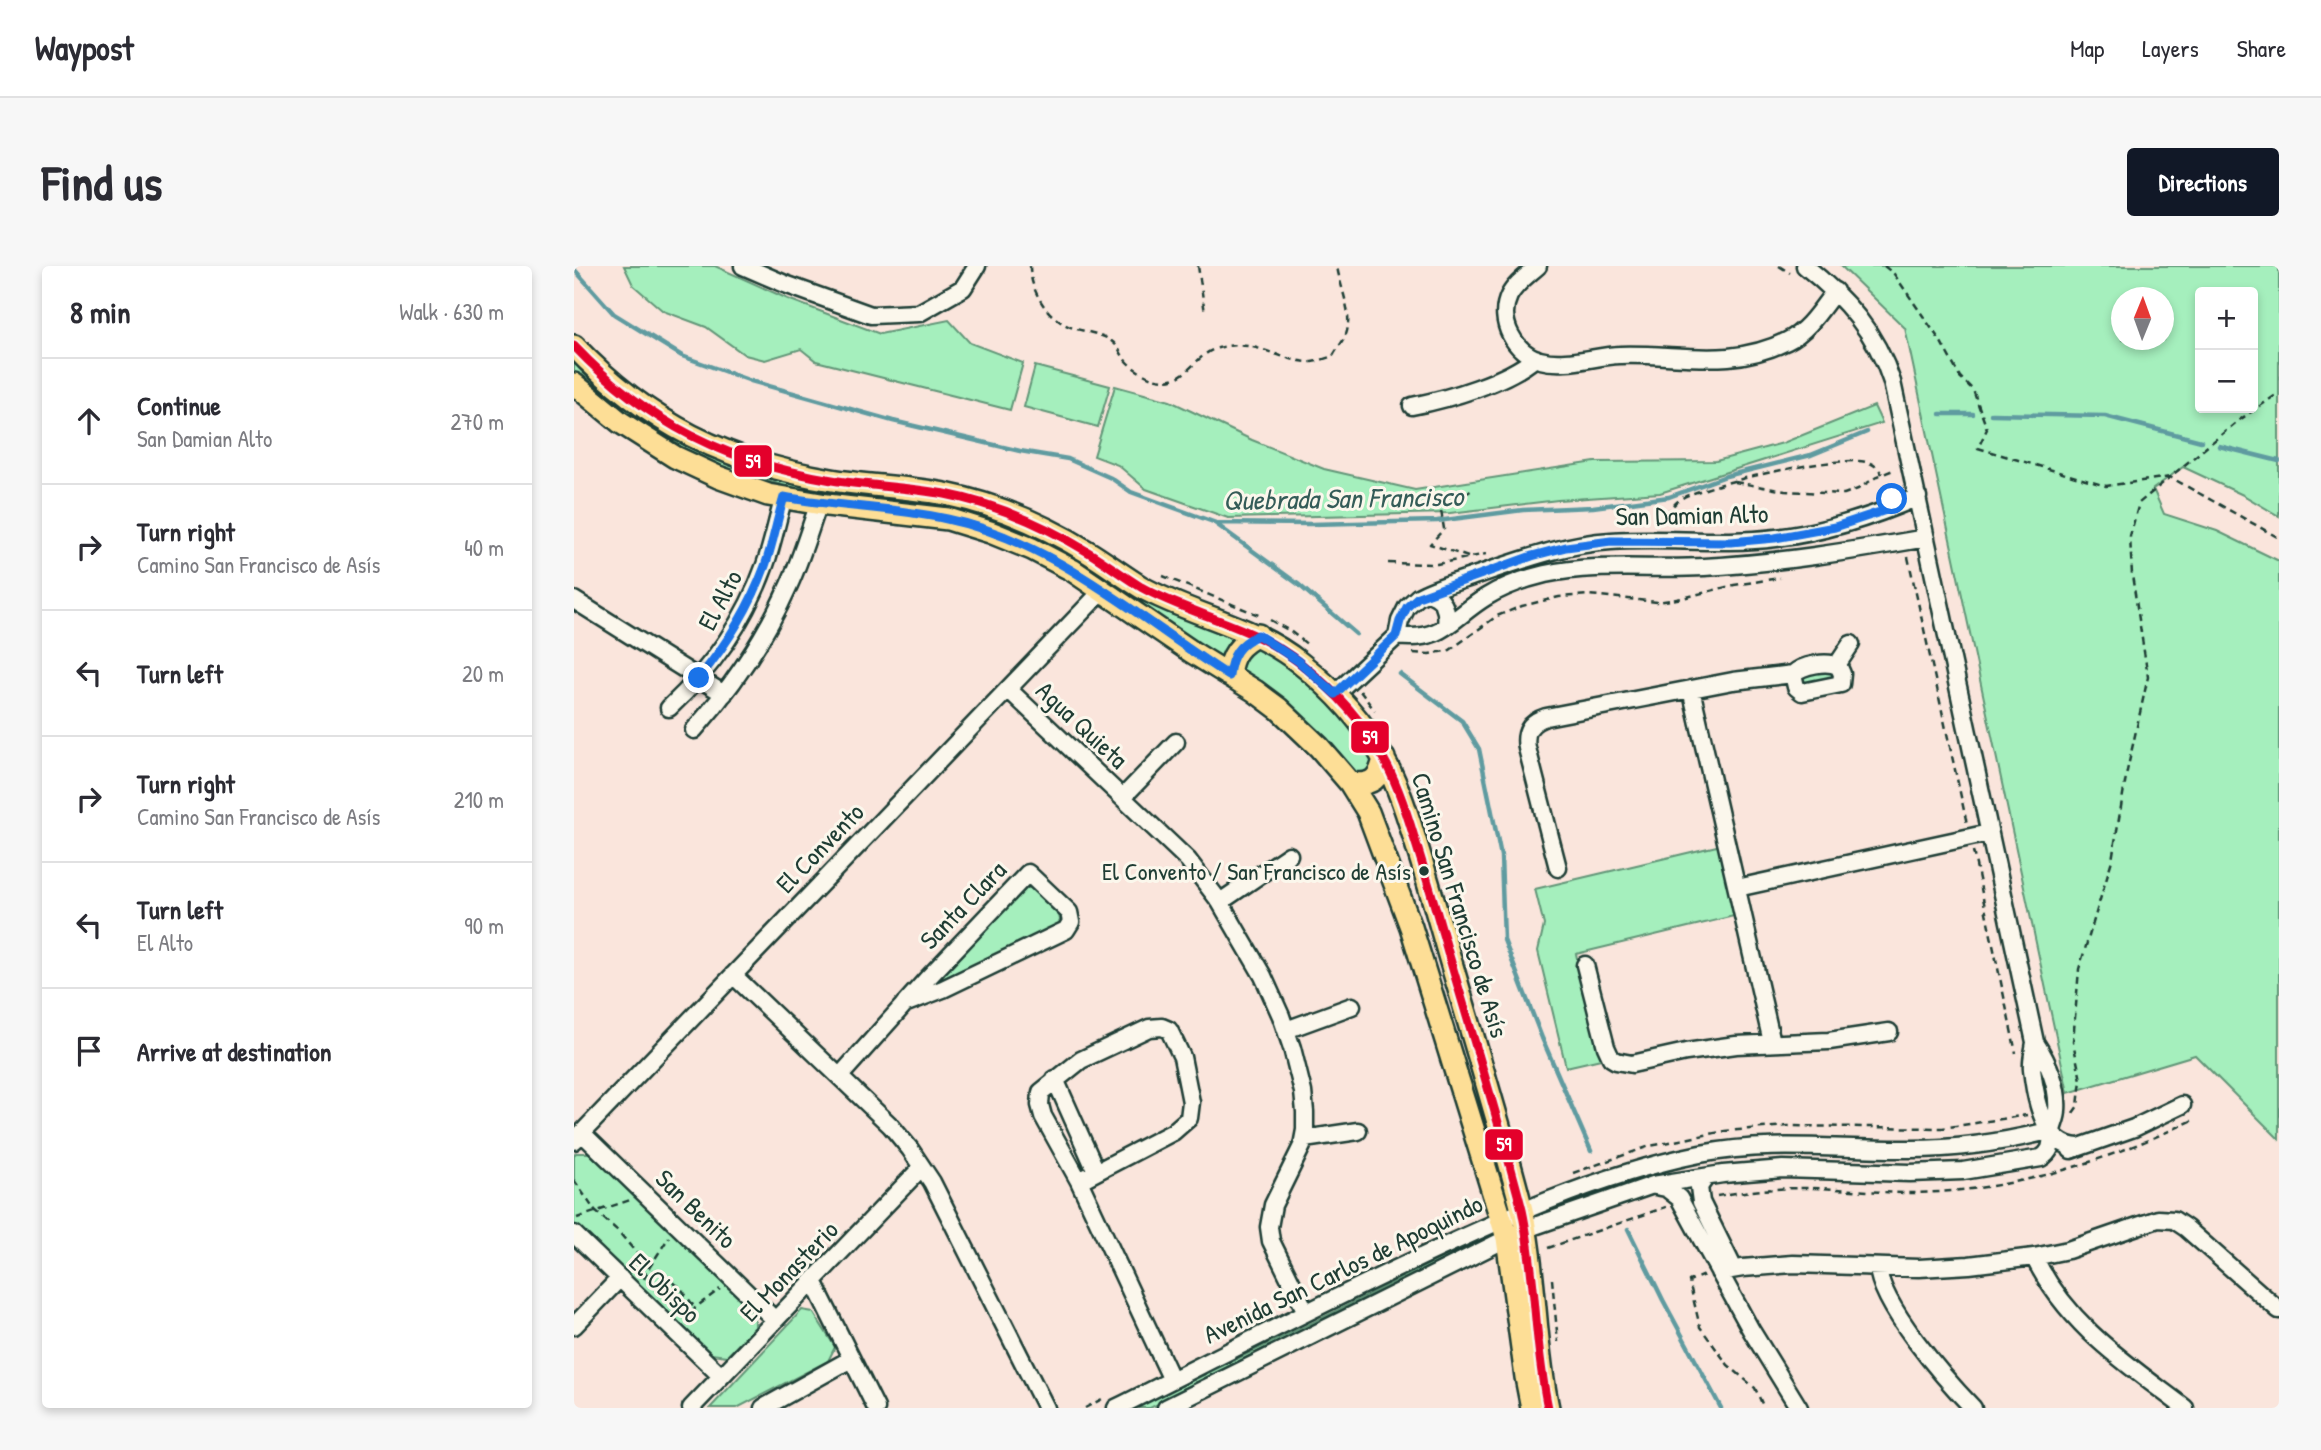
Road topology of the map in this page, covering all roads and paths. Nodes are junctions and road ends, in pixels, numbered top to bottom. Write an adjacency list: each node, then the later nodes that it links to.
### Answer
1 (743, 266): 2 (street)
2 (977, 266)
3 (1030, 266): 5 (path)
4 (1198, 266): 11 (path)
5 (1337, 266)
6 (1538, 266): 13 (street)
7 (1779, 266): 9 (path)
8 (1884, 266): 21 (path)
9 (1798, 270): 10 (street)
10 (1835, 291): 13 (street); 25 (street)
11 (1205, 313)
12 (574, 346): 40 (main road, Camino San Francisco de Asís)
13 (1535, 358): 16 (street)
14 (574, 384): 24 (main road, Camino San Francisco de Asís)
15 (2279, 393): 21 (path)
16 (1412, 406)
17 (1895, 458): 18 (path)
18 (1896, 469): 19 (path); 20 (path)
19 (1882, 474): 22 (path); 22 (path)
20 (1896, 476)
21 (2170, 477): 30 (path); 81 (path)
22 (1732, 482): 28 (path)
23 (1472, 490): 27 (path)
24 (784, 497): 26 (main road, Camino San Francisco de Asís); 48 (street, El Alto)
25 (1918, 497): 29 (street); 37 (street, San Damian Alto)
26 (819, 503): 36 (main road, Camino San Francisco de Asís); 52 (street, El Alto)
27 (1443, 524)
28 (1650, 527)
29 (1926, 538): 31 (street, San Damian Alto); 62 (street)
30 (2279, 538)
31 (1905, 542): 39 (street, San Damian Alto); 63 (path)
32 (1493, 552): 33 (path)
33 (1388, 563)
34 (1157, 574): 43 (path)
35 (1783, 577): 44 (path)
36 (1102, 590): 47 (main road, Camino San Francisco de Asís); 50 (street, El Convento)
37 (1426, 593): 39 (street); 41 (street, San Damian Alto)
38 (574, 600): 48 (street)
39 (1446, 626): 41 (street, San Damian Alto)
40 (1258, 635): 47 (main road); 49 (main road, Camino San Francisco de Asís)
41 (1396, 636): 49 (street, San Damian Alto)
42 (1851, 644): 45 (street)
43 (1313, 649)
44 (1405, 652)
45 (1837, 665): 46 (street); 46 (street)
46 (1793, 674): 51 (street)
47 (1229, 676): 59 (main road, Camino San Francisco de Asís)
48 (699, 678): 52 (street); 53 (street, El Alto)
49 (1343, 688): 54 (path); 57 (main road, Camino San Francisco de Asís)
50 (1008, 689): 60 (street, Agua Quieta); 71 (street, El Convento)
51 (1691, 689): 65 (street); 66 (street)
52 (724, 694): 55 (street, El Alto)
53 (669, 708)
54 (1380, 717)
55 (694, 730)
56 (1176, 742): 60 (street, Agua Quieta)
57 (1384, 758): 59 (main road); 68 (main road, Camino San Francisco de Asís)
58 (1413, 774): 61 (path)
59 (1350, 783): 69 (main road, Camino San Francisco de Asís)
60 (1123, 797): 67 (street, Agua Quieta)
61 (1432, 827)
62 (1989, 833): 63 (street); 81 (street)
63 (1970, 838): 66 (street); 77 (path)
64 (1289, 855): 67 (street)
65 (1558, 868)
66 (1737, 888): 76 (street)
67 (1220, 902): 74 (street, Agua Quieta)
68 (1447, 949): 69 (main road); 96 (main road, Camino San Francisco de Asís)
69 (1421, 960): 98 (main road, Camino San Francisco de Asís)
70 (1585, 965): 76 (street)
71 (733, 975): 78 (street); 83 (street, El Convento)
72 (904, 1004): 72 (street, Santa Clara); 78 (street, Santa Clara)
73 (1352, 1006): 74 (street)
74 (1286, 1030): 84 (street, Agua Quieta)
75 (1889, 1032): 76 (street)
76 (1772, 1042)
77 (2017, 1059)
78 (840, 1076): 87 (street)
79 (1055, 1079): 88 (street); 88 (street); 91 (street)
80 (2182, 1105): 85 (street, Avenida San Carlos de Apoquindo)
81 (2052, 1130): 85 (street); 86 (street); 96 (street, Avenida San Carlos de Apoquindo)
82 (1358, 1131): 84 (street)
83 (578, 1137): 93 (street, San Benito)
84 (1304, 1139): 113 (street, Agua Quieta)
85 (2079, 1147): 86 (street, Avenida San Carlos de Apoquindo)
86 (2041, 1158): 89 (street, Avenida San Carlos de Apoquindo)
87 (922, 1167): 108 (street, El Monasterio); 125 (street)
88 (1096, 1171): 91 (street)
89 (1706, 1177): 92 (street, Avenida San Carlos de Apoquindo); 106 (street)
90 (574, 1180): 94 (path)
91 (1079, 1181): 120 (street)
92 (1653, 1185): 96 (street, Avenida San Carlos de Apoquindo); 106 (street)
93 (648, 1197): 94 (path); 97 (street, San Benito)
94 (595, 1210): 95 (path); 104 (path)
95 (574, 1220)
96 (1524, 1220): 98 (street, Avenida San Carlos de Apoquindo); 121 (main road, Camino San Francisco de Asís)
97 (678, 1226): 104 (path); 109 (street, San Benito)
98 (1504, 1228): 113 (street, Avenida San Carlos de Apoquindo); 121 (main road, Camino San Francisco de Asís); 127 (street, Avenida San Carlos de Apoquindo)
99 (574, 1234): 107 (street, El Obispo)
100 (1548, 1247): 102 (path)
101 (2034, 1257): 103 (street); 112 (street); 131 (street)
102 (1549, 1259)
103 (1878, 1267): 106 (street); 130 (street)
104 (649, 1268): 110 (path); 111 (path)
105 (1551, 1271): 117 (path)
106 (1719, 1272): 128 (path); 129 (street)
107 (620, 1278): 110 (street, El Obispo); 115 (street)
108 (813, 1281): 114 (street, El Monasterio); 118 (street)
109 (736, 1282): 111 (path); 114 (street, San Benito)
110 (637, 1295): 116 (street, El Obispo)
111 (695, 1308): 116 (path)
112 (2279, 1310)
113 (1306, 1312): 120 (street, Avenida San Carlos de Apoquindo)
114 (775, 1320): 119 (street, El Monasterio)
115 (574, 1326)
116 (683, 1340): 119 (street, El Obispo)
117 (1559, 1348)
118 (851, 1359): 123 (street); 124 (street)
119 (721, 1376): 122 (street, El Monasterio)
120 (1172, 1380): 126 (street, Avenida San Carlos de Apoquindo)
121 (1535, 1404)
122 (691, 1408)
123 (763, 1408)
124 (876, 1408)
125 (1046, 1408)
126 (1116, 1408)
127 (1166, 1408)
128 (1764, 1408)
129 (1799, 1408)
130 (1973, 1408)
131 (2185, 1408)

